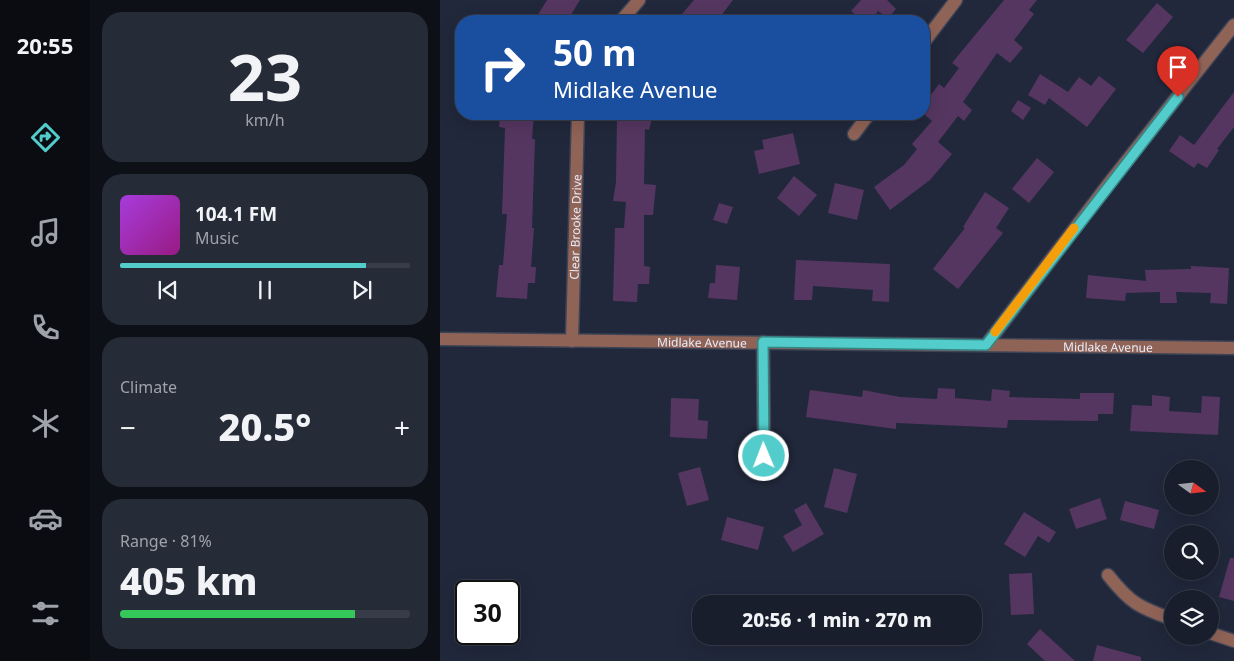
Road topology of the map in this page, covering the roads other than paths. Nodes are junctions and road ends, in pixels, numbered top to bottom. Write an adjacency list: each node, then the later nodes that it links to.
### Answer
1 (640, 0): 3 (street)
2 (956, 0): 5 (street)
3 (626, 15)
4 (1234, 26): 12 (street)
5 (930, 34)
6 (578, 120): 10 (street, Clear Brooke Drive)
7 (864, 120): 8 (street)
8 (854, 134)
9 (440, 339): 10 (street, Midlake Avenue)
10 (572, 341): 11 (street, Midlake Avenue)
11 (763, 342): 12 (street, Midlake Avenue); 14 (street)
12 (986, 345): 13 (street, Midlake Avenue)
13 (1234, 348)
14 (764, 456)
15 (1108, 575): 16 (street)
16 (1164, 617)
17 (1219, 636): 18 (street)
18 (1234, 641)

